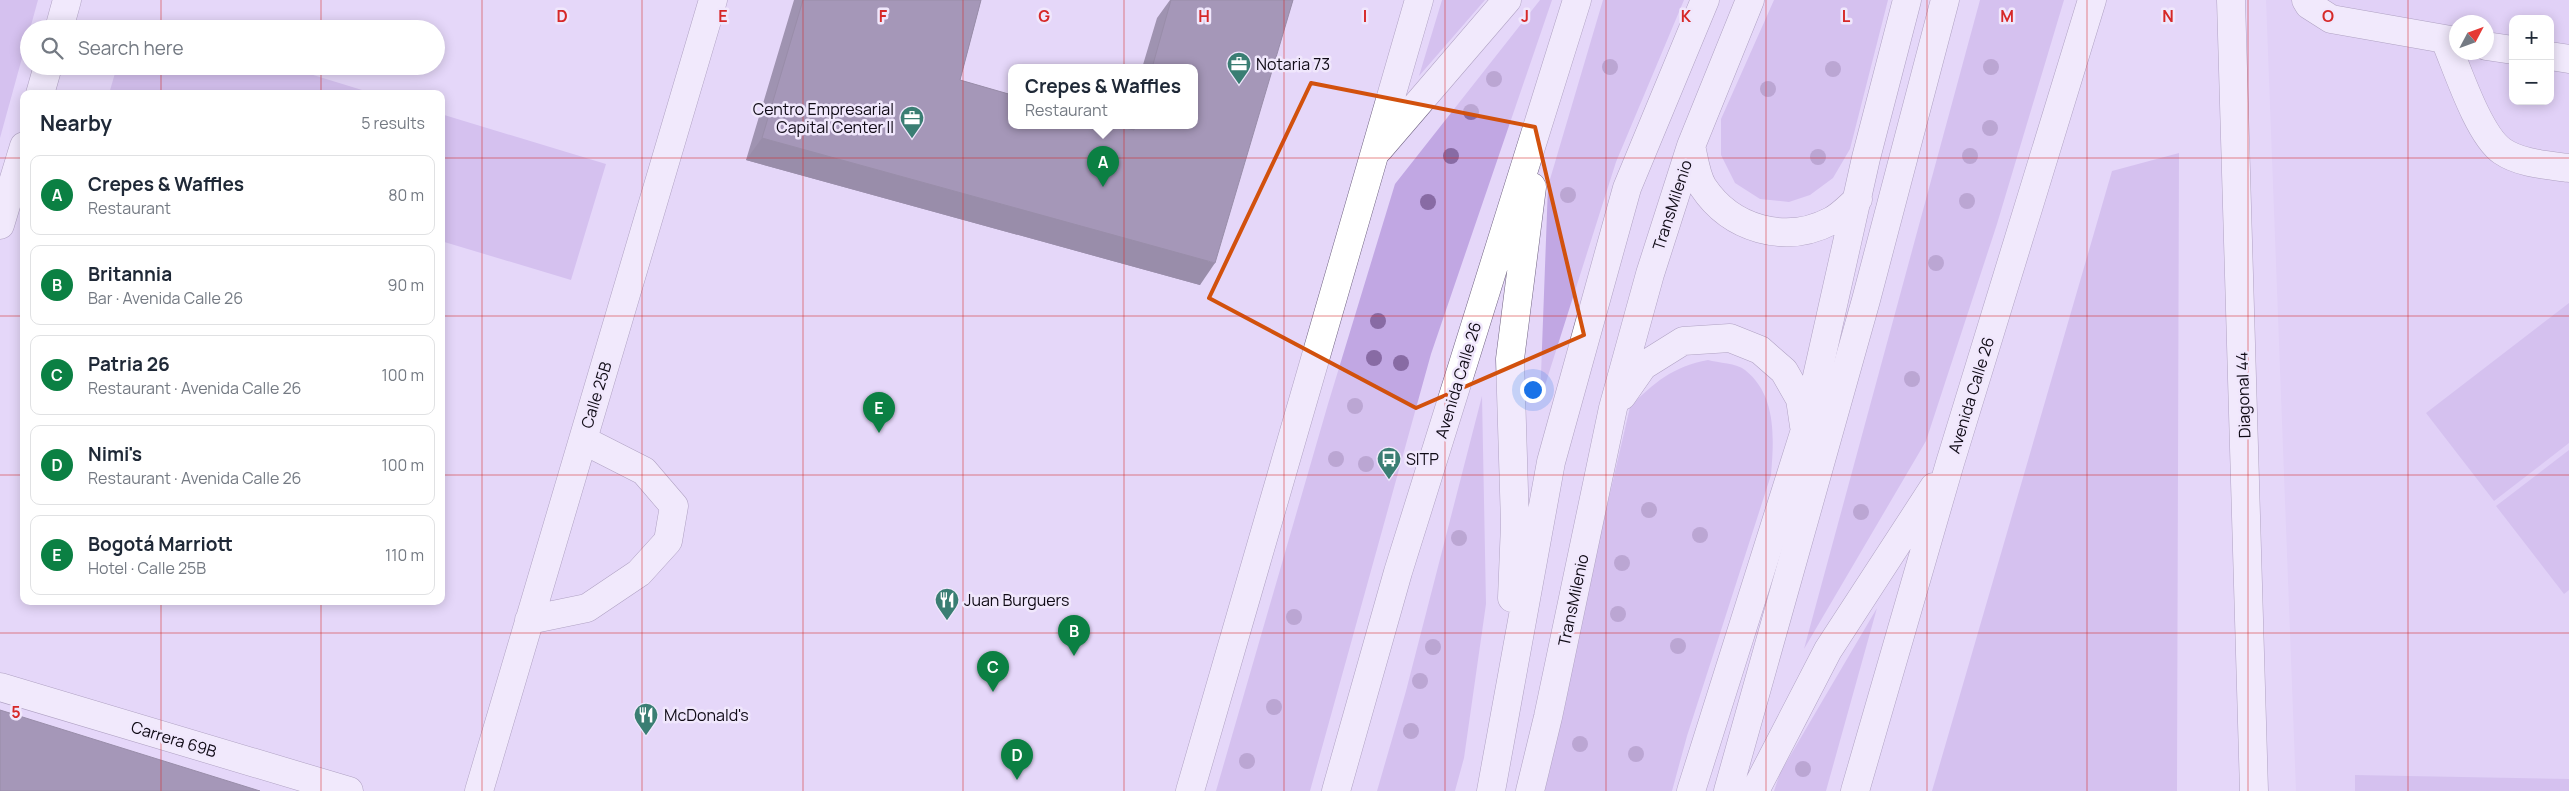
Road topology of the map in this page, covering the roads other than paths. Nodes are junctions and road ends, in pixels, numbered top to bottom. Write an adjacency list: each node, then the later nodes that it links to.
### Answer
1 (67, 0): 13 (main road)
2 (713, 0): 31 (main road, Calle 25B)
3 (1419, 0): 24 (main road)
4 (1507, 0): 24 (main road)
5 (1577, 0): 22 (main road, Avenida Calle 26)
6 (1705, 0): 35 (main road)
7 (1750, 0): 23 (main road, TransMilenio)
8 (1907, 0): 27 (main road, TransMilenio)
9 (1945, 0): 43 (main road)
10 (2092, 0): 32 (main road, Avenida Calle 26)
11 (2231, 0): 46 (main road, Diagonal 44)
12 (2306, 0): 14 (main road)
13 (61, 20)
14 (2449, 40)
15 (2494, 47): 16 (main road)
16 (2509, 49)
17 (2554, 57): 18 (main road)
18 (2569, 59)
19 (2458, 60): 26 (main road)
20 (45, 75): 21 (main road)
21 (41, 90)
22 (1540, 116): 35 (main road); 39 (main road, Avenida Calle 26)
23 (1691, 146): 27 (main road, TransMilenio); 29 (main road, TransMilenio)
24 (1373, 156): 38 (main road)
25 (20, 159): 28 (main road)
26 (2569, 168)
27 (1858, 199): 30 (main road, TransMilenio)
28 (0, 225)
29 (1613, 408): 30 (main road, TransMilenio); 41 (main road, TransMilenio)
30 (1805, 430): 42 (main road, TransMilenio)
31 (582, 440): 33 (main road, Calle 25B); 33 (main road)
32 (1950, 463): 44 (main road); 45 (main road, Avenida Calle 26)
33 (529, 620): 37 (main road, Calle 25B)
34 (0, 687): 36 (main road, Carrera 69B)
35 (1510, 688): 40 (main road)
36 (349, 791)
37 (479, 791)
38 (1190, 791)
39 (1336, 791)
40 (1491, 791)
41 (1530, 791)
42 (1691, 791)
43 (1728, 791)
44 (1754, 791)
45 (1855, 791)
46 (2254, 791)

